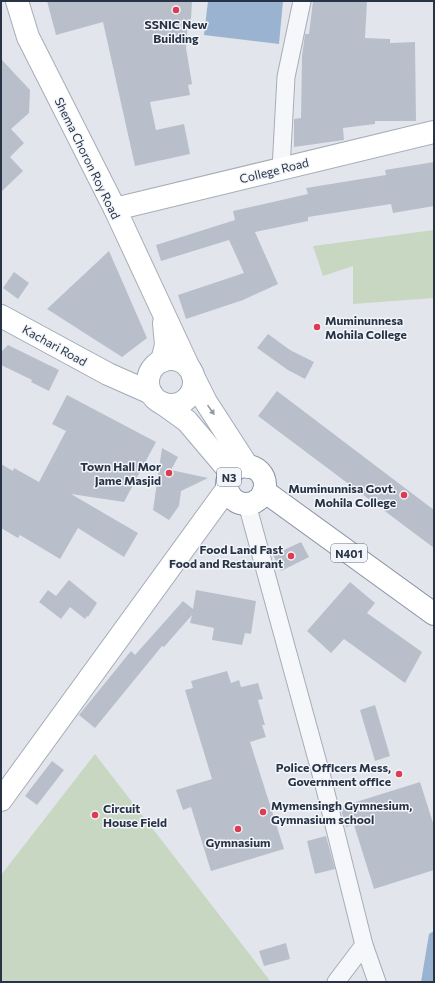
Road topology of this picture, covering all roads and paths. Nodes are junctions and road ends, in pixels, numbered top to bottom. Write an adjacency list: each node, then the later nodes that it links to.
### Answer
1 (17, 1): 5 (main road, Shema Choron Roy Road / N3)
2 (302, 1): 4 (street)
3 (434, 132): 4 (main road, College Road)
4 (281, 169): 5 (main road, College Road)
5 (114, 209): 6 (main road, Shema Choron Roy Road / N3)
6 (163, 314): 8 (main road, Shema Choron Roy Road / N3); 9 (main road, Shema Choron Roy Road / N3)
7 (1, 316): 10 (main road, Kachari Road)
8 (156, 366): 9 (main road); 10 (main road, Kachari Road); 11 (main road, N3)
9 (191, 372): 11 (main road); 12 (main road, N3, one-way to 12)
10 (108, 374): 11 (main road, Kachari Road)
11 (157, 398): 12 (main road, Kachari Road / N3)
12 (236, 476): 13 (main road, N3); 14 (main road, N3); 16 (main road)
13 (264, 491): 14 (main road); 15 (main road, N401)
14 (247, 504): 17 (street)
15 (434, 614)
16 (1, 800)
17 (364, 945): 18 (street); 19 (street)
18 (336, 982)
19 (377, 982)

